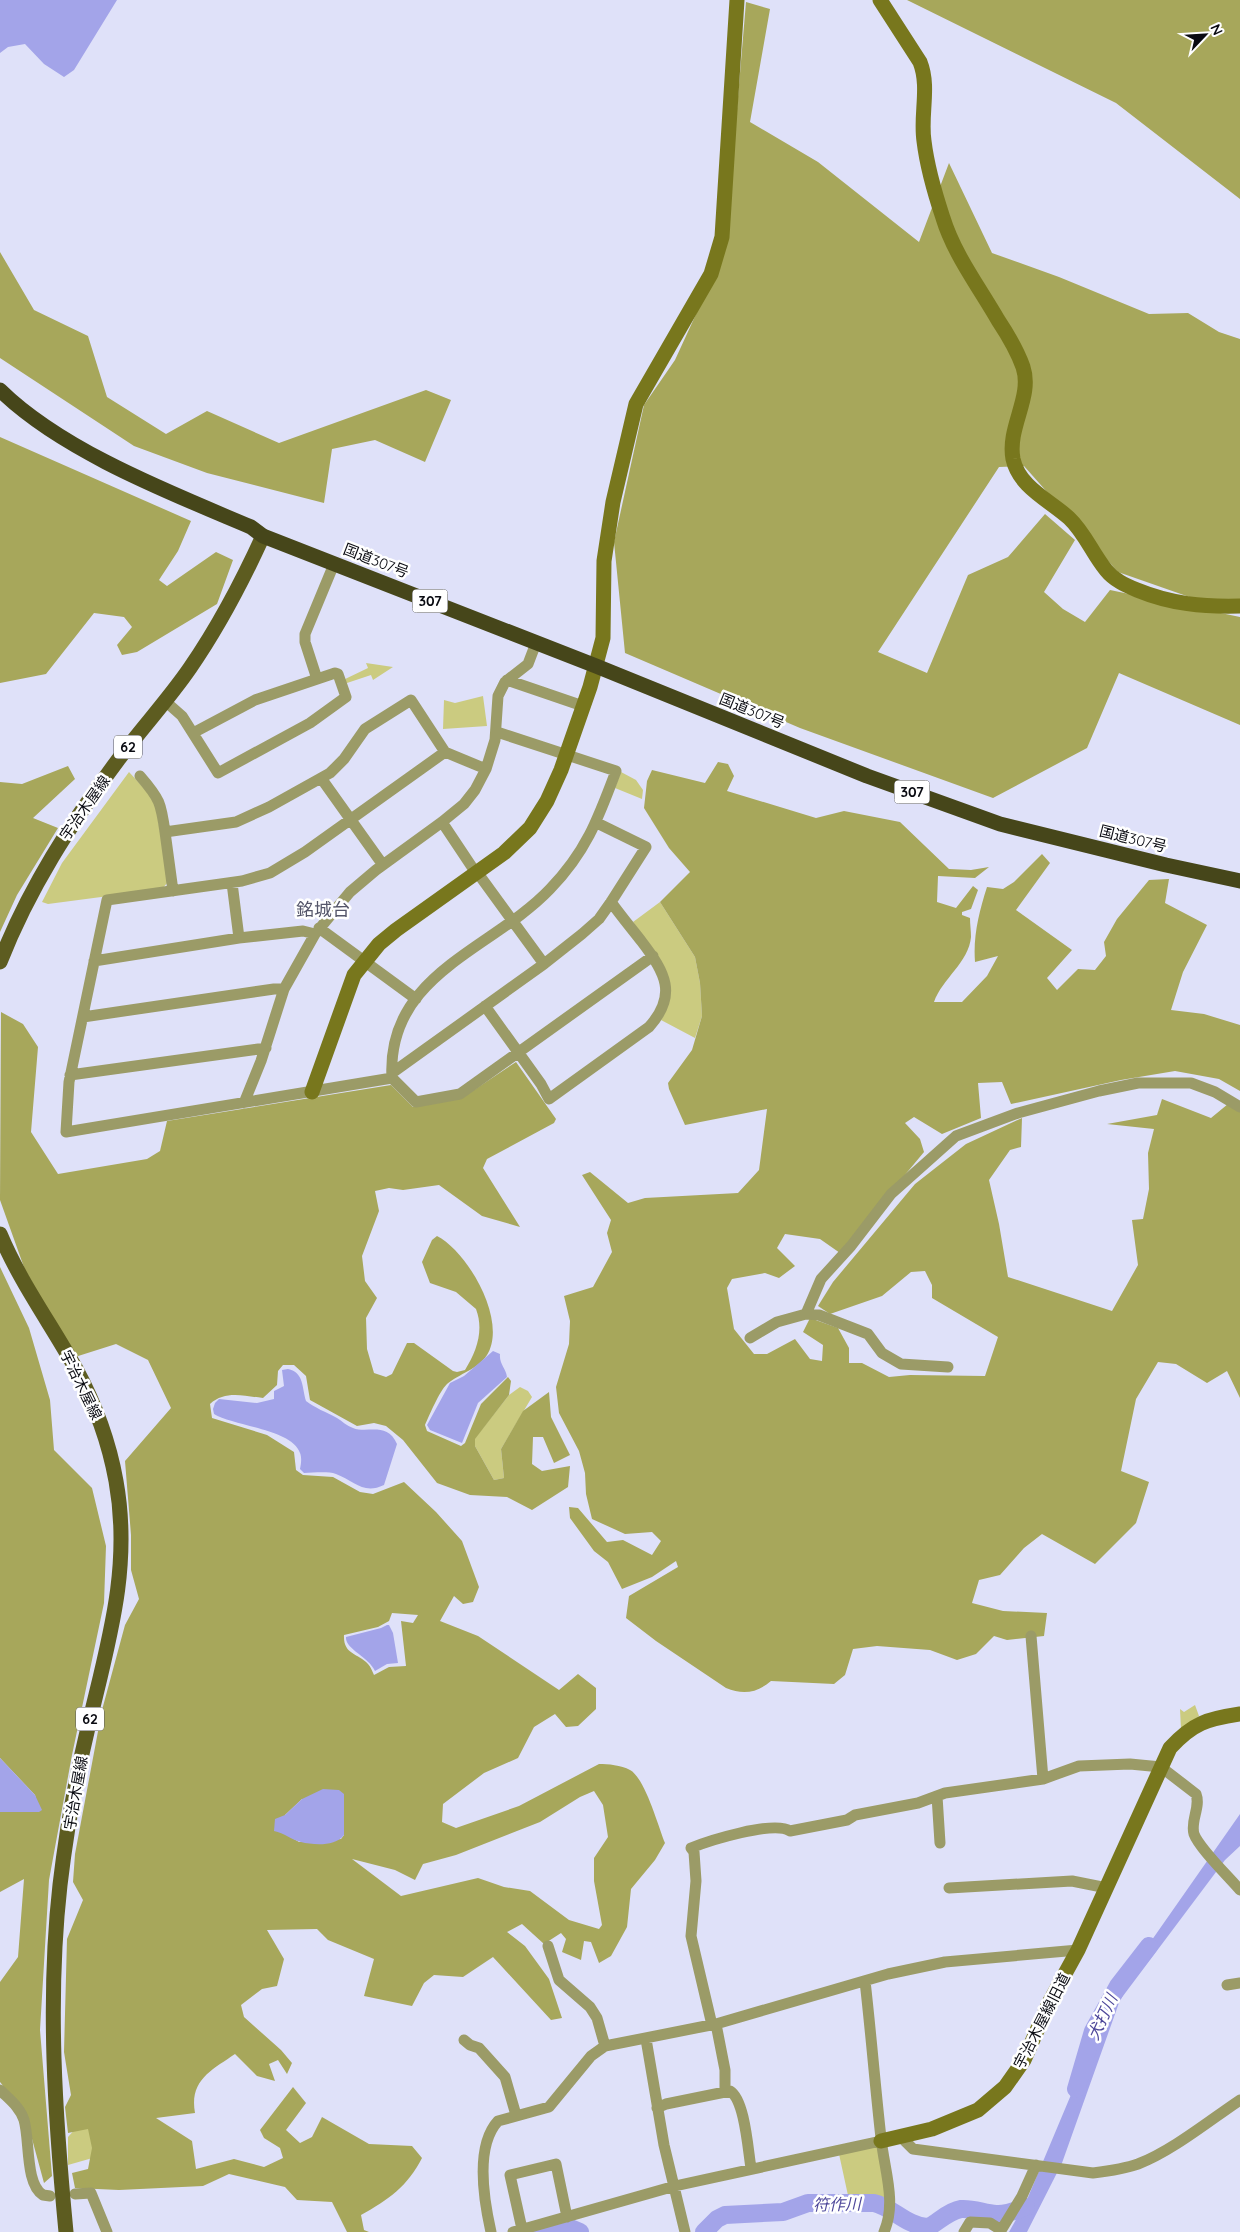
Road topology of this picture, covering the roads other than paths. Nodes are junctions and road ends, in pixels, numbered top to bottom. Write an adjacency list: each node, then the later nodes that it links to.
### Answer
1 (737, 0): 9 (street)
2 (880, 0): 7 (street)
3 (0, 390): 5 (highway, 国道307号 / 307)
4 (0, 404): 5 (highway, 国道307号 / 307)
5 (263, 536): 6 (highway, 国道307号 / 307); 12 (main road, 宇治木屋線 / 62)
6 (334, 564): 8 (highway, 国道307号 / 307); 10 (street)
7 (1240, 606)
8 (536, 643): 9 (highway, 国道307号 / 307); 11 (street)
9 (596, 666): 13 (street); 27 (highway, 国道307号 / 307)
10 (316, 680): 15 (street); 15 (street)
11 (507, 680): 13 (street); 14 (street)
12 (165, 700): 15 (street); 37 (main road, 宇治木屋線 / 62)
13 (583, 706): 17 (street)
14 (497, 732): 17 (street); 18 (street)
15 (193, 733)
16 (445, 752): 18 (street); 20 (street); 21 (street)
17 (566, 755): 23 (street); 26 (street)
18 (486, 769): 22 (street)
19 (140, 776): 24 (street)
20 (321, 778): 21 (street); 24 (street)
21 (351, 820): 25 (street); 28 (street)
22 (442, 822): 25 (street); 26 (street)
23 (597, 823): 30 (street); 31 (street)
24 (165, 832): 29 (street)
25 (383, 865): 32 (street)
26 (477, 872): 31 (street); 36 (street)
27 (1240, 881)
28 (232, 883): 29 (street); 33 (street)
29 (173, 891): 35 (street)
30 (611, 902): 34 (street); 38 (street)
31 (512, 921): 38 (street); 40 (street)
32 (317, 931): 33 (street); 36 (street); 39 (street)
33 (239, 938): 35 (street)
34 (652, 956): 44 (street); 44 (street)
35 (94, 961): 42 (street)
36 (364, 961): 40 (street); 47 (street)
37 (0, 962)
38 (544, 964): 41 (street)
39 (284, 989): 42 (street); 43 (street)
40 (416, 998): 46 (street)
41 (485, 1006): 44 (street); 46 (street)
42 (83, 1017): 45 (street)
43 (266, 1048): 45 (street); 48 (street)
44 (518, 1052): 46 (street)
45 (70, 1076): 48 (street)
46 (392, 1076): 47 (street)
47 (312, 1092): 48 (street)
48 (244, 1103)
49 (1240, 1107): 51 (street)
50 (0, 1234): 87 (main road, 宇治木屋線 / 62)
51 (806, 1314): 52 (street); 53 (street)
52 (750, 1338)
53 (948, 1366)
54 (1031, 1636): 57 (street)
55 (1240, 1714): 56 (street, 宇治木屋線旧道)
56 (1161, 1767): 57 (street); 61 (street, 宇治木屋線旧道); 62 (street)
57 (1043, 1779): 58 (street)
58 (937, 1796): 59 (street); 68 (street)
59 (940, 1843)
60 (949, 1888): 61 (street)
61 (1107, 1888): 64 (street, 宇治木屋線旧道)
62 (1240, 1890)
63 (548, 1946): 71 (street)
64 (1078, 1950): 65 (street); 77 (street, 宇治木屋線旧道)
65 (866, 1981): 68 (street); 78 (street)
66 (1240, 1983): 67 (street)
67 (1228, 1985)
68 (714, 2025): 69 (street); 73 (street)
69 (646, 2039): 71 (street); 75 (street)
70 (464, 2040): 76 (street)
71 (605, 2046): 76 (street)
72 (0, 2090): 83 (street)
73 (725, 2091): 75 (street); 80 (street)
74 (1240, 2100): 79 (street)
75 (658, 2108): 81 (street)
76 (516, 2115): 89 (street)
77 (901, 2137): 78 (street, 宇治木屋線旧道); 79 (street)
78 (881, 2141): 80 (street, 宇治木屋線旧道); 91 (street)
79 (1038, 2165): 85 (street)
80 (751, 2168): 81 (street, 宇治木屋線旧道)
81 (675, 2186): 84 (street, 宇治木屋線旧道); 90 (street)
82 (75, 2194): 88 (street)
83 (50, 2196)
84 (567, 2217): 86 (street, 宇治木屋線旧道); 86 (street)
85 (1002, 2227): 92 (street)
86 (518, 2230)
87 (66, 2232)
88 (107, 2232)
89 (491, 2232)
90 (684, 2232)
91 (884, 2232)
92 (964, 2232)

